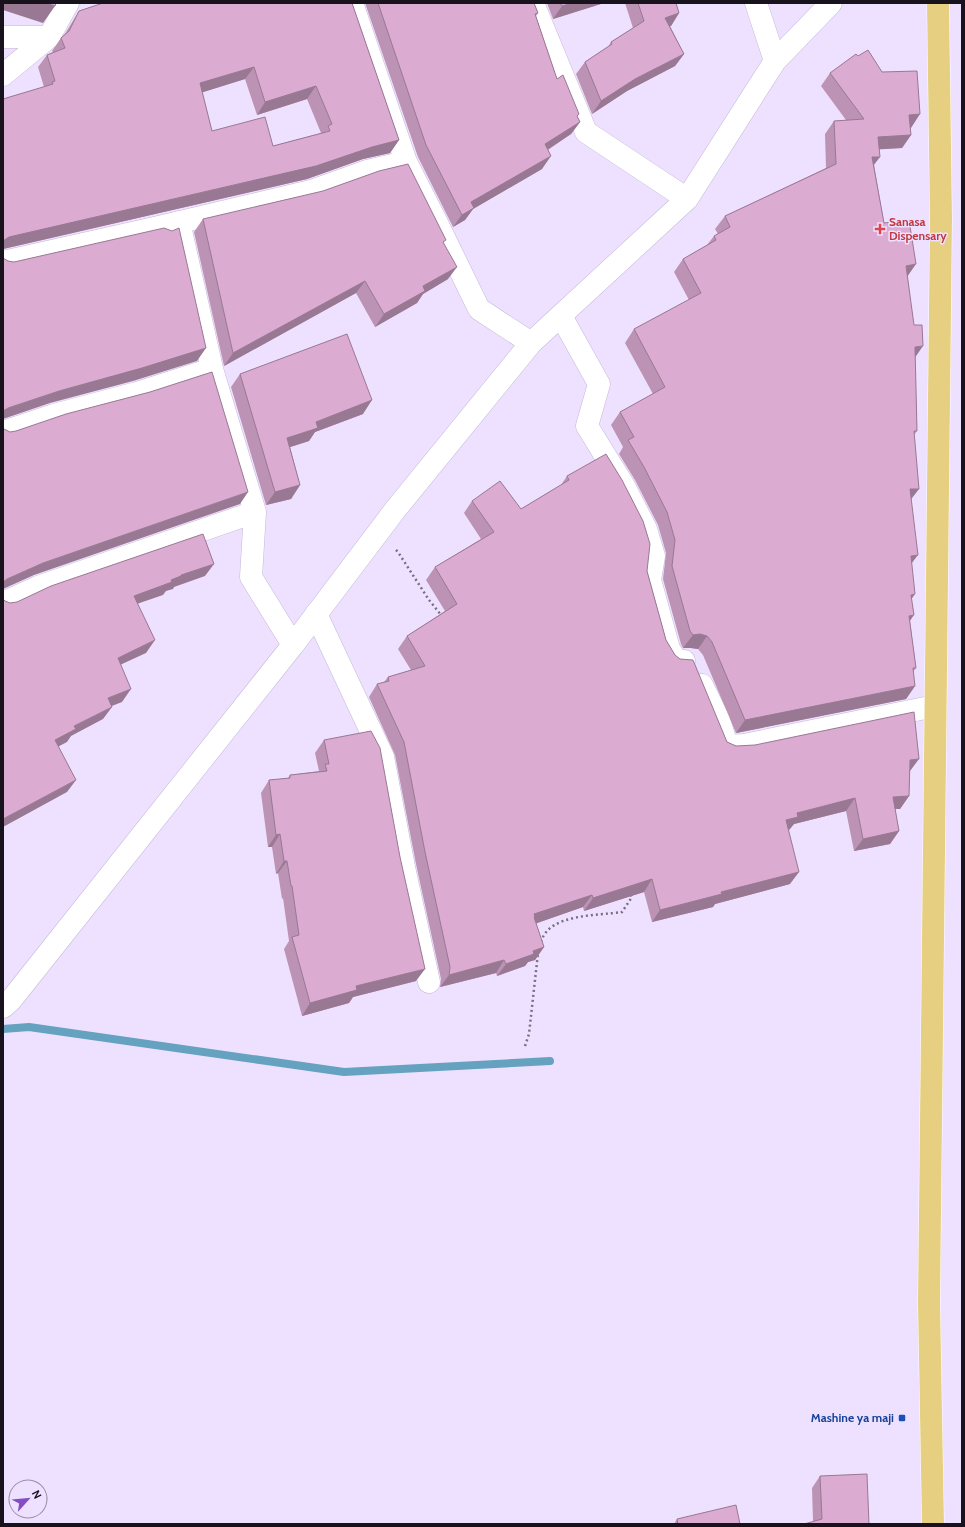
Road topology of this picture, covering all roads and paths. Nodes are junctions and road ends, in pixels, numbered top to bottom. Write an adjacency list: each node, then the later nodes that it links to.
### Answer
1 (68, 3): 8 (street)
2 (352, 3): 11 (street)
3 (533, 3): 12 (street)
4 (756, 3): 9 (street)
5 (831, 3): 9 (street)
6 (938, 3): 25 (main road)
7 (3, 37): 8 (street)
8 (49, 37): 10 (street)
9 (775, 61): 12 (street)
10 (3, 74)
11 (406, 162): 13 (street); 16 (street)
12 (687, 199): 15 (street)
13 (167, 227): 14 (street); 17 (street)
14 (3, 262)
15 (561, 316): 16 (street); 25 (street)
16 (531, 343): 20 (street)
17 (212, 369): 18 (street); 19 (street)
18 (3, 432)
19 (256, 512): 21 (street); 24 (street)
20 (376, 536): 22 (street); 23 (path)
21 (3, 603)
22 (316, 614): 24 (street); 27 (street)
23 (446, 621)
24 (293, 645): 28 (street)
25 (935, 706): 30 (main road)
26 (630, 891): 29 (path)
27 (429, 982)
28 (3, 1006)
29 (526, 1046)
30 (933, 1524)

